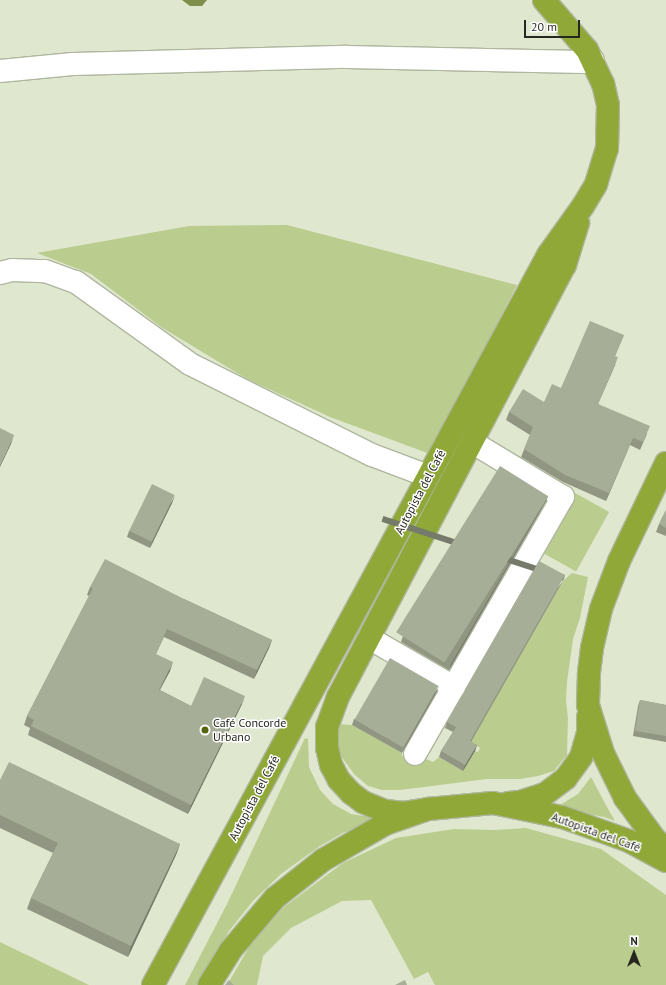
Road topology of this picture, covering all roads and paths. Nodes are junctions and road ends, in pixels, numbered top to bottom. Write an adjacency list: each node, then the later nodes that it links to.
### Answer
1 (544, 0): 2 (highway, Autopista del Café)
2 (594, 60): 3 (street); 4 (highway, Autopista del Café)
3 (0, 71)
4 (583, 206): 6 (highway); 8 (highway, Autopista del Café)
5 (0, 273): 8 (street)
6 (472, 442): 9 (highway); 10 (street)
7 (666, 463): 11 (highway, Autopista del Café)
8 (428, 476): 17 (highway, Autopista del Café)
9 (369, 638): 10 (street); 14 (highway)
10 (454, 687): 12 (street)
11 (588, 705): 13 (highway); 15 (highway, Autopista del Café)
12 (415, 754)
13 (493, 803): 14 (highway, Autopista del Café); 16 (highway, Autopista del Café)
14 (428, 808): 18 (highway, Autopista del Café)
15 (666, 850)
16 (666, 861)
17 (153, 985)
18 (209, 985)

